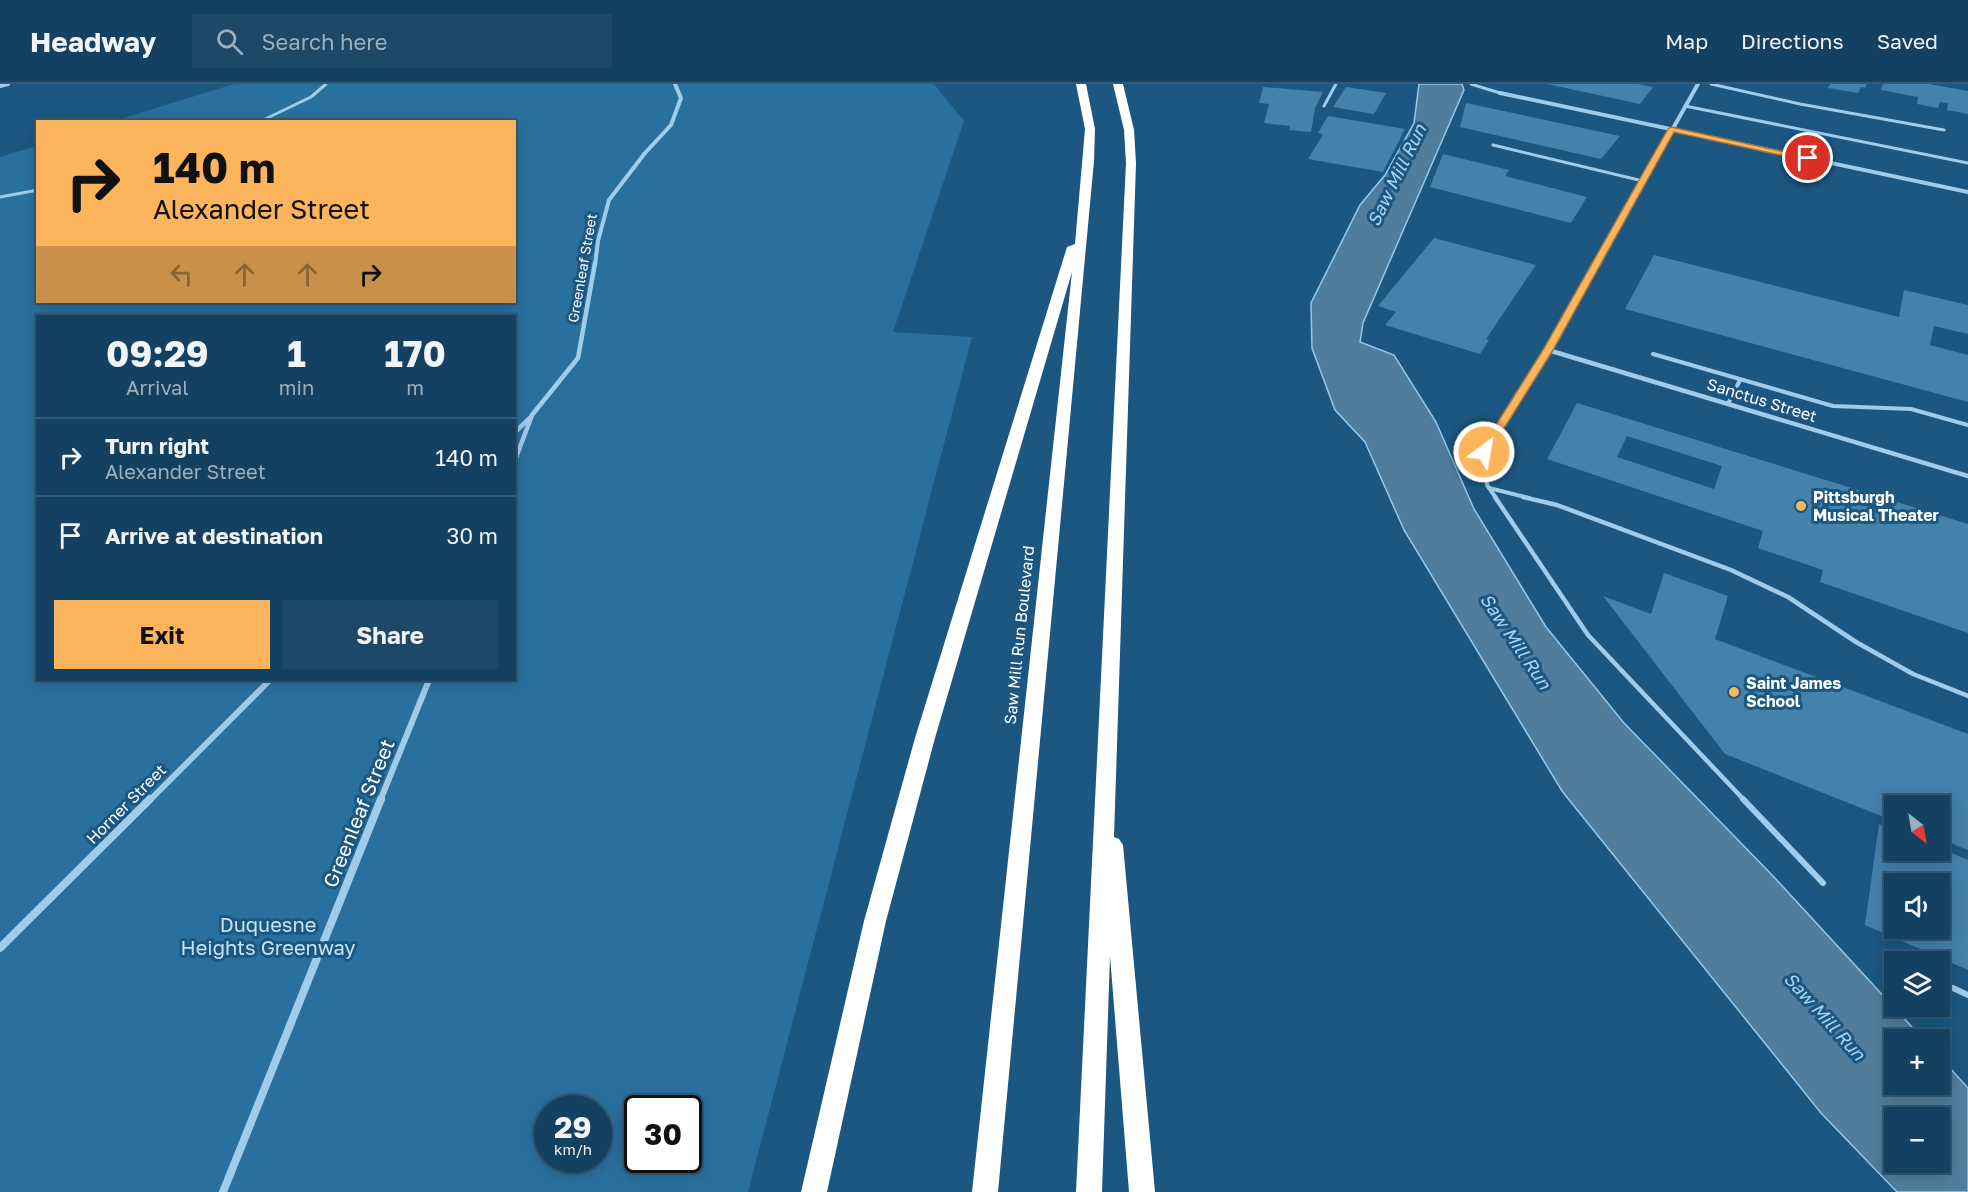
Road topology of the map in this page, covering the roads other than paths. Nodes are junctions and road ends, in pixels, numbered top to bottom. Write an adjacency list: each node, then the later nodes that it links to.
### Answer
1 (8, 84): 10 (street)
2 (326, 84): 14 (lane)
3 (675, 84): 28 (street, Greenleaf Street)
4 (1081, 84): 23 (highway, Saw Mill Run Boulevard)
5 (1118, 84): 38 (highway)
6 (1336, 84): 12 (lane)
7 (1471, 84): 11 (lane)
8 (1698, 84): 13 (street)
9 (1711, 84): 16 (lane)
10 (0, 86)
11 (1500, 93): 15 (street)
12 (1324, 105)
13 (1685, 106): 15 (street); 18 (lane)
14 (263, 120)
15 (1671, 129): 19 (street); 21 (street)
16 (1944, 130)
17 (1493, 145): 19 (lane)
18 (1968, 163)
19 (1643, 180): 24 (street)
20 (36, 190): 22 (lane)
21 (1968, 192)
22 (0, 197)
23 (1085, 208): 44 (highway); 45 (highway, Saw Mill Run Boulevard)
24 (1548, 350): 27 (street, Sanctus Street); 31 (street)
25 (1653, 354): 26 (lane)
26 (1740, 380): 27 (lane); 29 (lane)
27 (1728, 404): 33 (street, Sanctus Street)
28 (532, 415): 30 (street); 32 (street, Greenleaf Street)
29 (1968, 425)
30 (516, 432)
31 (1484, 452): 34 (lane)
32 (516, 458)
33 (1968, 476)
34 (1489, 488): 37 (lane); 39 (lane)
35 (269, 681): 40 (street, Horner Street)
36 (429, 681): 43 (street, Greenleaf Street)
37 (1968, 696)
38 (1106, 772): 46 (highway); 47 (highway)
39 (1823, 883)
40 (0, 948)
41 (1953, 988): 42 (lane)
42 (1968, 995)
43 (223, 1192)
44 (814, 1192)
45 (985, 1192)
46 (1089, 1192)
47 (1142, 1192)

